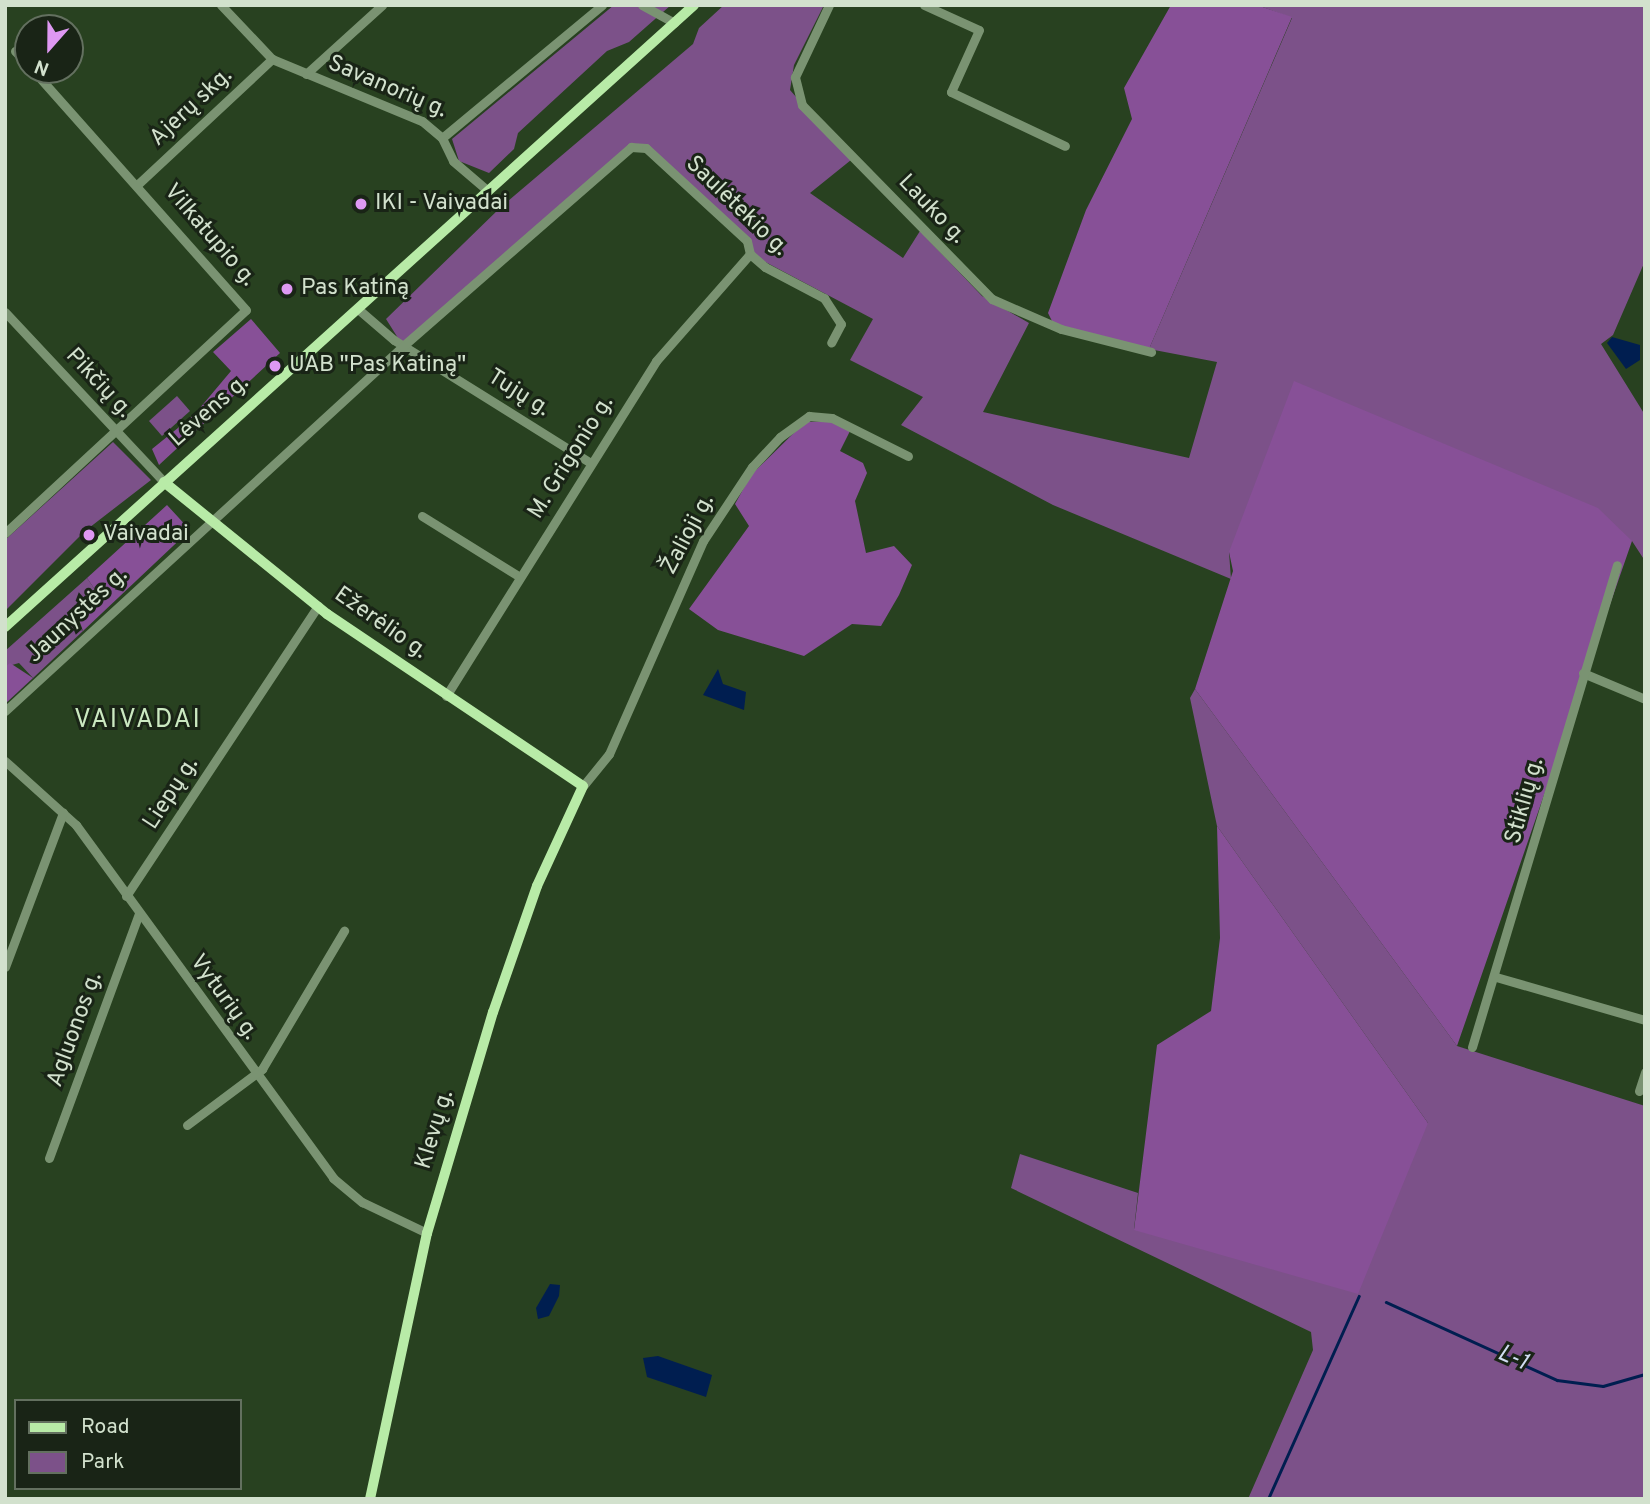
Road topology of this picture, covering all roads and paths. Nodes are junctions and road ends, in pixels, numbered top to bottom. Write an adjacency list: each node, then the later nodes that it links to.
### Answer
1 (221, 5): 9 (street, Savanorių g.)
2 (382, 5): 10 (street)
3 (602, 5): 12 (street, Savanorių g.)
4 (642, 5): 8 (street)
5 (694, 5): 8 (main road, Lėvens g.)
6 (829, 5): 21 (street, Lauko g.)
7 (924, 5): 13 (street)
8 (674, 23): 15 (main road, Lėvens g.)
9 (272, 59): 10 (street, Savanorių g.); 14 (street, Ajerų skg.)
10 (306, 74): 12 (street, Savanorių g.)
11 (46, 84): 14 (street, Vilkatupio g.)
12 (442, 138): 15 (street)
13 (1065, 146)
14 (137, 185): 22 (street, Vilkatupio g.)
15 (488, 191): 17 (main road, Lėvens g.)
16 (750, 254): 19 (street, Saulėtekio g.); 20 (street, Saulėtekio g.); 24 (street, M. Grigonio g.)
17 (358, 309): 20 (street, Tujų g.); 25 (main road, Lėvens g.)
18 (5, 312): 22 (street, Pikčių g.)
19 (831, 343)
20 (403, 346): 24 (street, Tujų g.); 27 (street, Saulėtekio g.)
21 (1151, 352)
22 (116, 431): 25 (street, Pikčių g.); 28 (street, Vilkatupio g.)
23 (908, 456): 38 (street, Žalioji g.)
24 (591, 463): 30 (street, M. Grigonio g.)
25 (164, 482): 27 (main road, Ežerėlio g.); 32 (main road, Lėvens g.)
26 (422, 516): 30 (street)
27 (209, 521): 31 (main road, Ežerėlio g.); 36 (street, Jaunystės g.)
28 (5, 533)
29 (1617, 565): 33 (street, Stiklių g.)
30 (520, 577): 34 (street, M. Grigonio g.)
31 (318, 606): 34 (main road, Ežerėlio g.); 40 (street, Liepų g.)
32 (5, 627)
33 (1583, 673): 35 (street); 44 (street, Stiklių g.)
34 (446, 696): 38 (main road, Ežerėlio g.)
35 (1645, 699)
36 (5, 711)
37 (5, 761): 39 (street, Vyturių g.)
38 (583, 786): 52 (main road, Klevų g.)
39 (63, 813): 40 (street, Vyturių g.); 43 (street)
40 (127, 896): 41 (street, Vyturių g.)
41 (139, 914): 48 (street, Vyturių g.); 51 (street, Agluonos g.)
42 (344, 931): 48 (street)
43 (5, 967)
44 (1496, 976): 45 (street); 46 (street, Stiklių g.)
45 (1645, 1020)
46 (1472, 1047)
47 (1645, 1072): 49 (street)
48 (255, 1075): 50 (street); 52 (street, Vyturių g.)
49 (1639, 1091)
50 (187, 1125)
51 (49, 1158)
52 (427, 1233): 53 (main road, Klevų g.)
53 (370, 1499)

